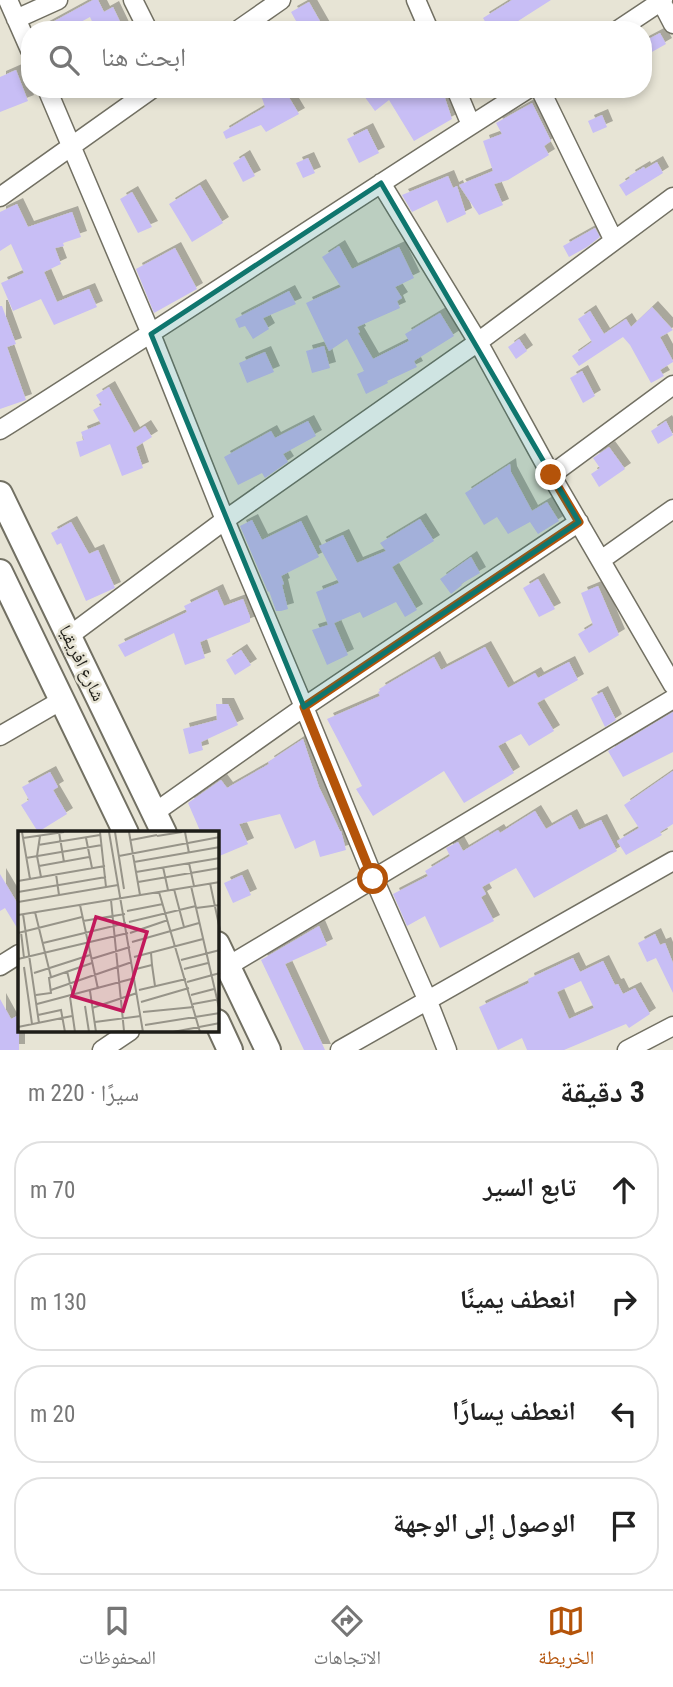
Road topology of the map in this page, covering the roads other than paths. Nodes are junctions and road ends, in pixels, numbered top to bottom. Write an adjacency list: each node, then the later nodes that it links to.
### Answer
1 (8, 0): 7 (street)
2 (58, 0): 7 (street)
3 (132, 0): 8 (street)
4 (281, 0): 9 (street)
5 (416, 0): 10 (street)
6 (662, 1): 11 (street); 12 (street)
7 (16, 19): 13 (street)
8 (143, 21)
9 (250, 21)
10 (425, 21)
11 (632, 21)
12 (673, 24)
13 (21, 30)
14 (51, 98): 20 (street)
15 (139, 98): 20 (street)
16 (460, 98): 19 (street)
17 (514, 98): 19 (street)
18 (544, 98): 24 (street)
19 (471, 125): 21 (street)
20 (72, 146): 22 (street); 25 (street)
21 (381, 183): 25 (street); 26 (street)
22 (0, 197)
23 (673, 197): 24 (street)
24 (614, 241): 26 (street)
25 (151, 334): 28 (street); 32 (street)
26 (478, 342): 29 (street); 32 (street)
27 (673, 385): 29 (street)
28 (0, 430)
29 (551, 475): 33 (street)
30 (0, 494): 36 (street, شارع افريقيا)
31 (673, 509): 34 (street)
32 (225, 520): 36 (street); 40 (street)
33 (579, 522): 34 (street); 40 (street)
34 (601, 560): 37 (street)
35 (0, 572): 39 (street, شارع افريقيا)
36 (69, 636): 42 (street, شارع افريقيا)
37 (673, 685)
38 (673, 699): 45 (street)
39 (62, 700): 41 (street); 43 (street, شارع افريقيا)
40 (304, 707): 42 (street); 45 (street)
41 (0, 736)
42 (159, 823)
43 (125, 831)
44 (673, 861): 49 (street)
45 (373, 879): 47 (street); 49 (street)
46 (18, 955): 48 (street)
47 (222, 955): 55 (street)
48 (0, 966)
49 (427, 999): 56 (street); 57 (street)
50 (219, 1026): 54 (street)
51 (673, 1026): 58 (street)
52 (129, 1032): 53 (street)
53 (102, 1050)
54 (230, 1050)
55 (268, 1050)
56 (340, 1050)
57 (447, 1050)
58 (627, 1050)

